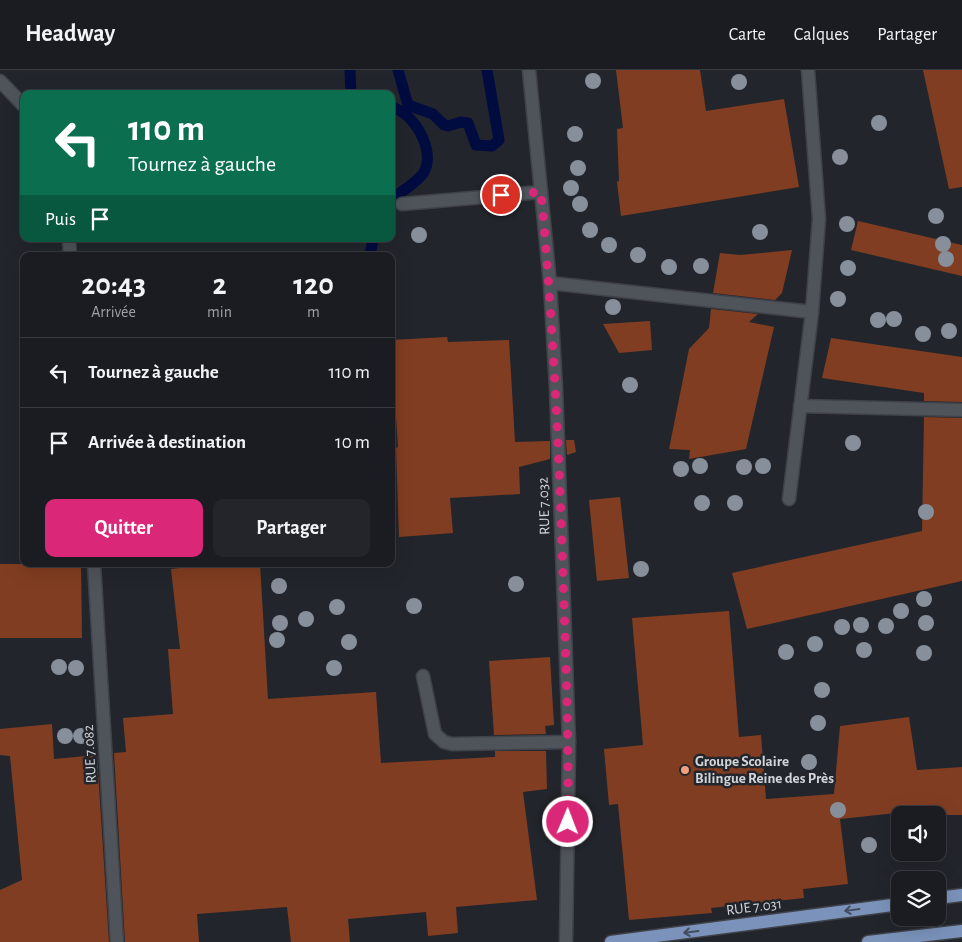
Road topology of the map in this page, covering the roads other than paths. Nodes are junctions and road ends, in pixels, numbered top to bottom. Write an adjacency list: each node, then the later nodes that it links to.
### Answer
1 (529, 70): 5 (street, RUE 7.032)
2 (808, 70): 8 (street)
3 (0, 81): 4 (street)
4 (20, 102)
5 (541, 192): 6 (street); 7 (street, RUE 7.032)
6 (402, 204)
7 (550, 283): 8 (street); 14 (street, RUE 7.032)
8 (812, 312): 9 (street)
9 (800, 406): 10 (street); 11 (street)
10 (962, 410)
11 (789, 499)
12 (94, 567): 19 (street, RUE 7.082)
13 (424, 676): 14 (street)
14 (569, 742): 20 (street, RUE 7.032)
15 (962, 895): 16 (main road)
16 (946, 897)
17 (891, 905): 21 (main road, RUE 7.031, one-way to 21)
18 (962, 931): 22 (main road)
19 (117, 942)
20 (566, 942)
21 (611, 942)
22 (868, 942)

